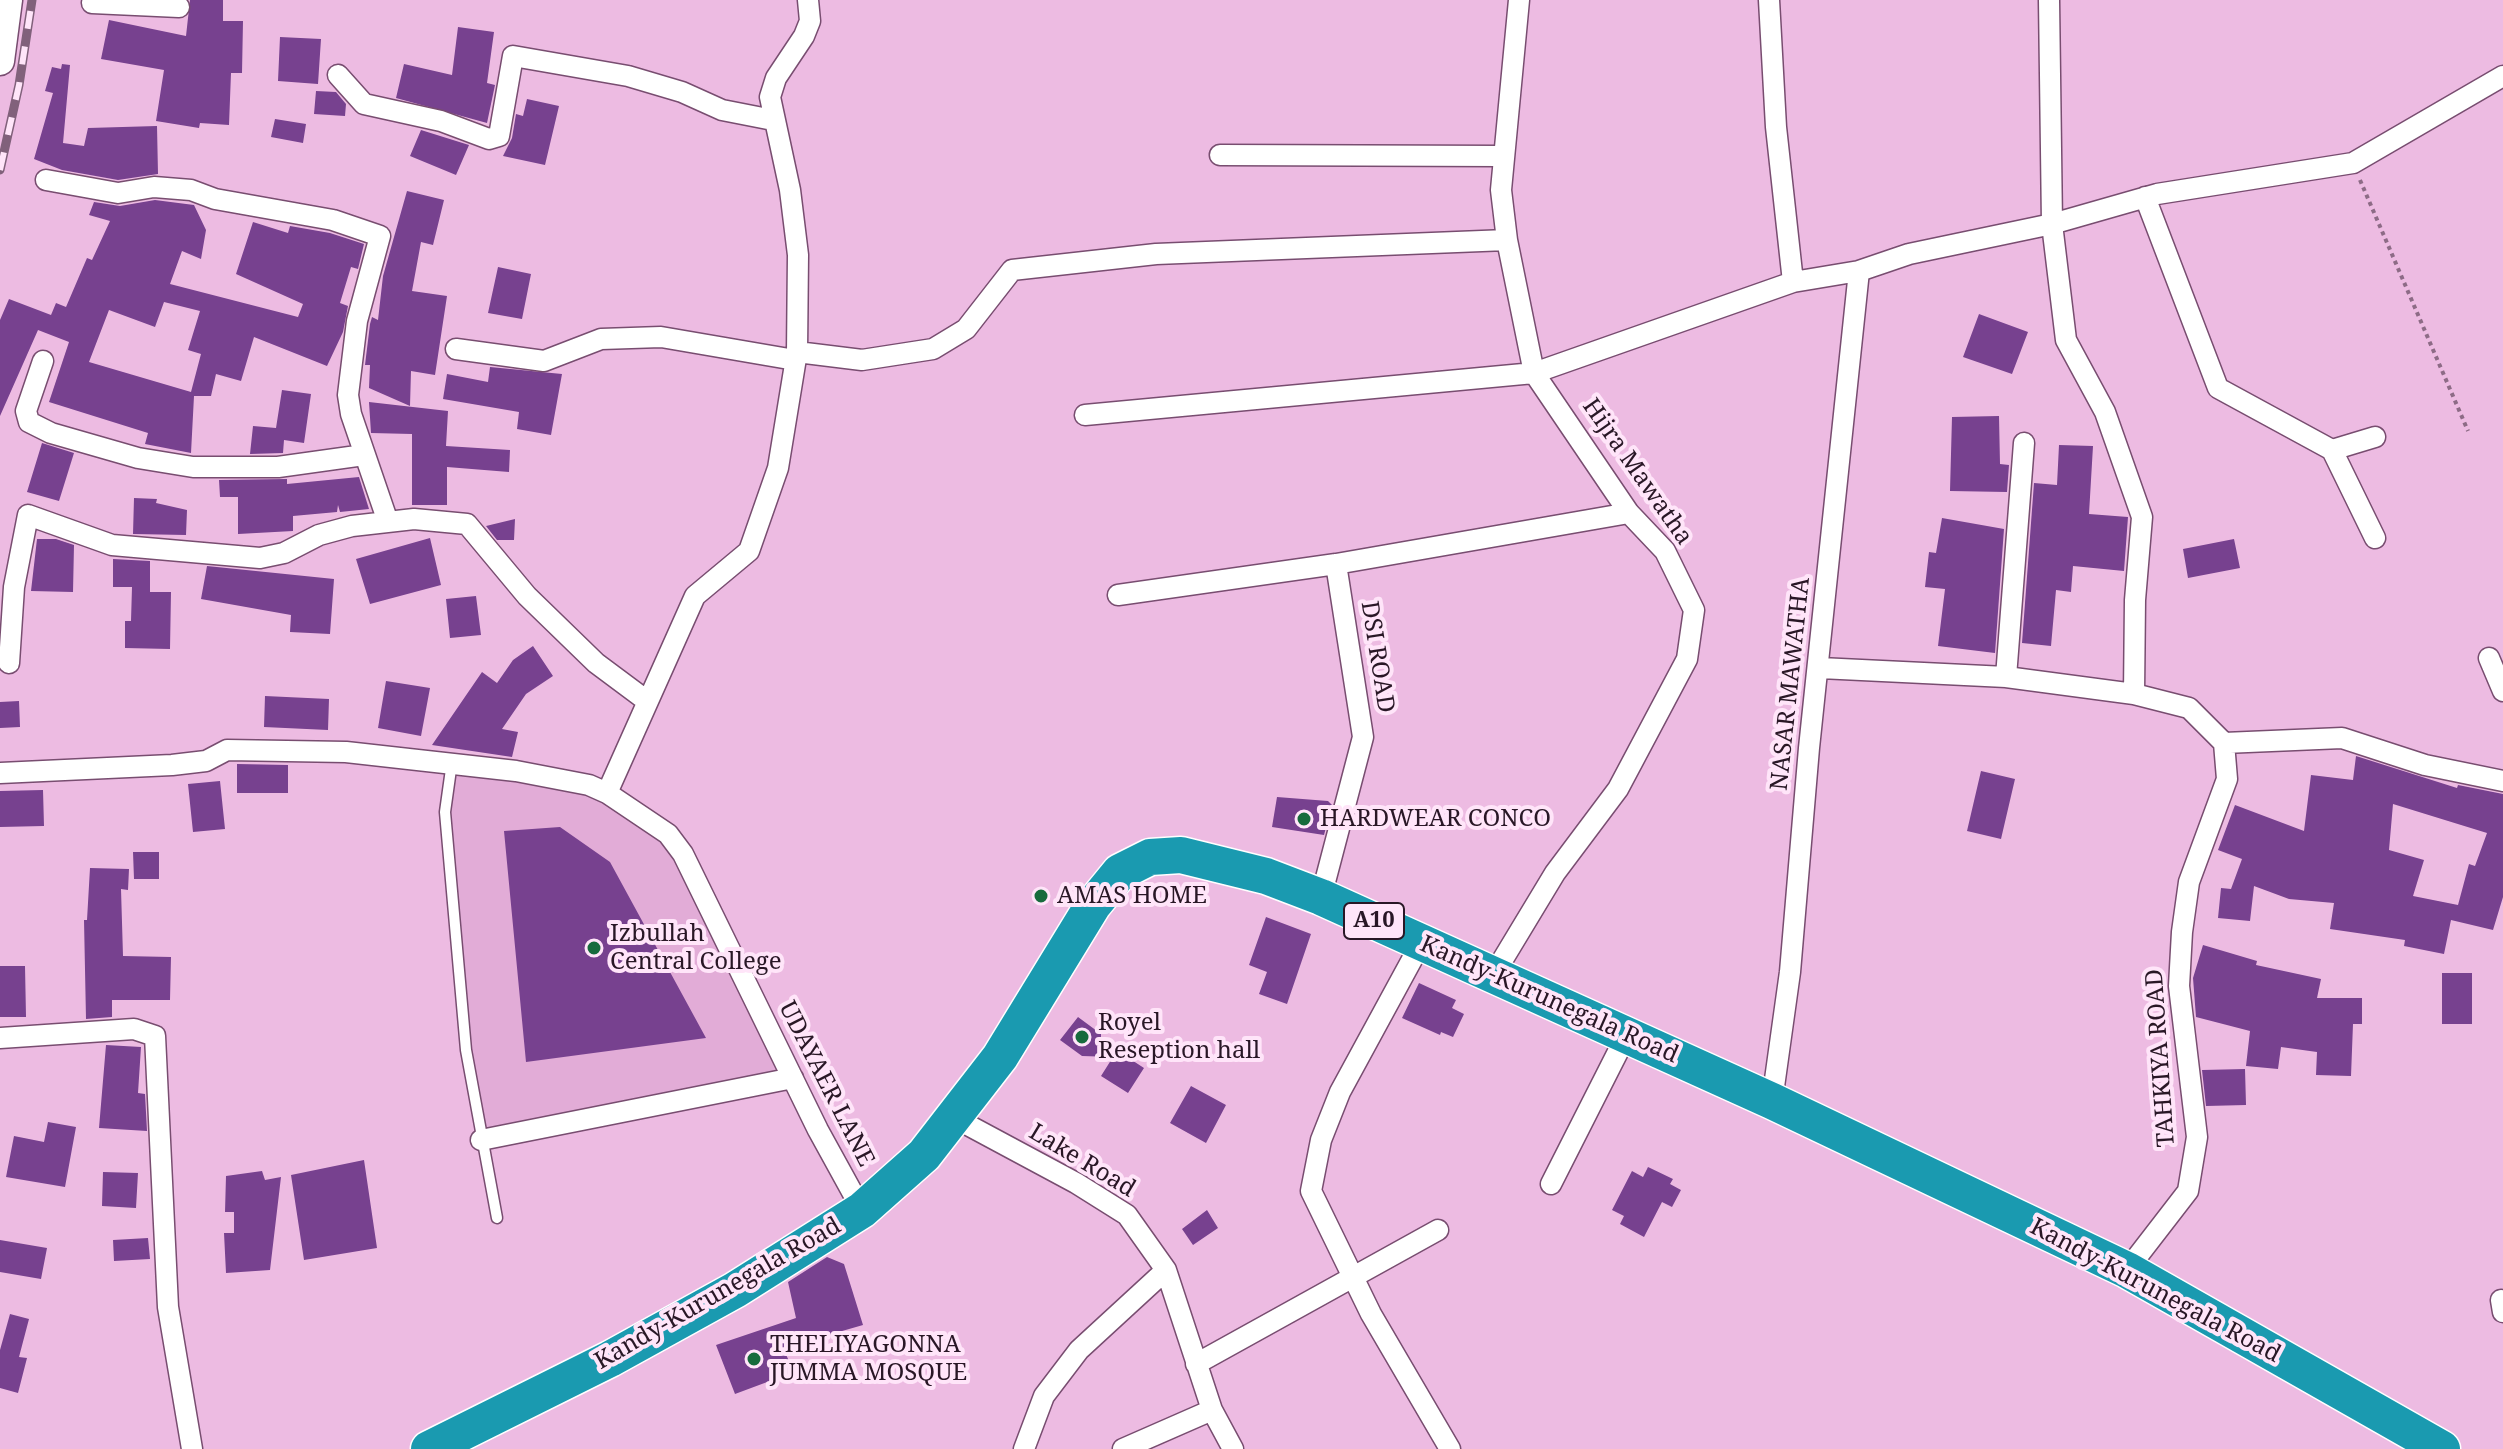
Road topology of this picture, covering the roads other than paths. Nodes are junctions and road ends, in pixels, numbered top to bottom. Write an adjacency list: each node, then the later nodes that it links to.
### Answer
1 (8, 0): 8 (street)
2 (808, 0): 11 (street)
3 (1519, 0): 13 (street, Hijra Mawatha)
4 (1769, 0): 19 (street)
5 (2049, 0): 16 (street)
6 (92, 3): 7 (street)
7 (179, 12)
8 (1, 46)
9 (338, 75): 11 (street)
10 (2503, 76): 15 (street)
11 (773, 120): 21 (street)
12 (1220, 155): 13 (street)
13 (1501, 156): 17 (street, Hijra Mawatha)
14 (46, 180): 28 (street)
15 (2145, 197): 16 (street); 27 (street)
16 (2052, 224): 18 (street); 39 (street)
17 (1507, 240): 21 (street); 23 (street, Hijra Mawatha)
18 (1859, 271): 19 (street); 36 (street, NASAR MAWATHA)
19 (1793, 282): 23 (street)
20 (456, 349): 21 (street)
21 (796, 356): 40 (street)
22 (43, 361): 28 (street)
23 (1534, 373): 24 (street); 29 (street, Hijra Mawatha)
24 (1085, 415)
25 (2375, 437): 27 (street)
26 (2024, 443): 37 (street)
27 (2332, 450): 31 (street)
28 (364, 455): 30 (street)
29 (1629, 513): 32 (street); 48 (street, Hijra Mawatha)
30 (388, 522): 35 (street); 40 (street)
31 (2375, 538)
32 (1336, 564): 33 (street); 46 (street, DSI ROAD)
33 (1118, 595)
34 (2489, 658): 38 (street)
35 (9, 663)
36 (1820, 668): 37 (street); 52 (street, NASAR MAWATHA)
37 (2006, 677): 39 (street)
38 (2503, 691)
39 (2134, 694): 41 (street)
40 (647, 701): 45 (street)
41 (2224, 743): 44 (street); 60 (street, TAHKIYA ROAD)
42 (452, 762): 43 (street, UDAYAER LANE); 45 (street, UDAYAER LANE); 54 (lane)
43 (0, 773)
44 (2503, 781)
45 (607, 793): 51 (street, UDAYAER LANE)
46 (1321, 897): 47 (highway, Kandy-Kurunegala Road / A10); 53 (highway, Kandy-Kurunegala Road / A10)
47 (1421, 943): 48 (highway, Kandy-Kurunegala Road / A10); 61 (street)
48 (1494, 974): 49 (highway, Kandy-Kurunegala Road / A10)
49 (1627, 1034): 52 (highway, Kandy-Kurunegala Road / A10); 55 (street)
50 (0, 1038): 64 (street)
51 (793, 1078): 54 (street); 56 (street, UDAYAER LANE)
52 (1772, 1101): 60 (highway, Kandy-Kurunegala Road / A10)
53 (953, 1117): 56 (highway, Kandy-Kurunegala Road / A10); 59 (street, Lake Road)
54 (481, 1140): 57 (lane)
55 (1551, 1184)
56 (862, 1210): 65 (highway, Kandy-Kurunegala Road / A10)
57 (497, 1218)
58 (1438, 1230): 61 (street)
59 (1166, 1270): 62 (street, Lake Road); 66 (street)
60 (2127, 1270): 70 (highway, Kandy-Kurunegala Road / A10)
61 (1354, 1279): 62 (street); 69 (street)
62 (1196, 1364): 63 (street, Lake Road)
63 (1212, 1410): 67 (street); 68 (street, Lake Road)
64 (192, 1449)
65 (429, 1449)
66 (1024, 1449)
67 (1123, 1449)
68 (1233, 1449)
69 (1450, 1449)
70 (2442, 1449)

